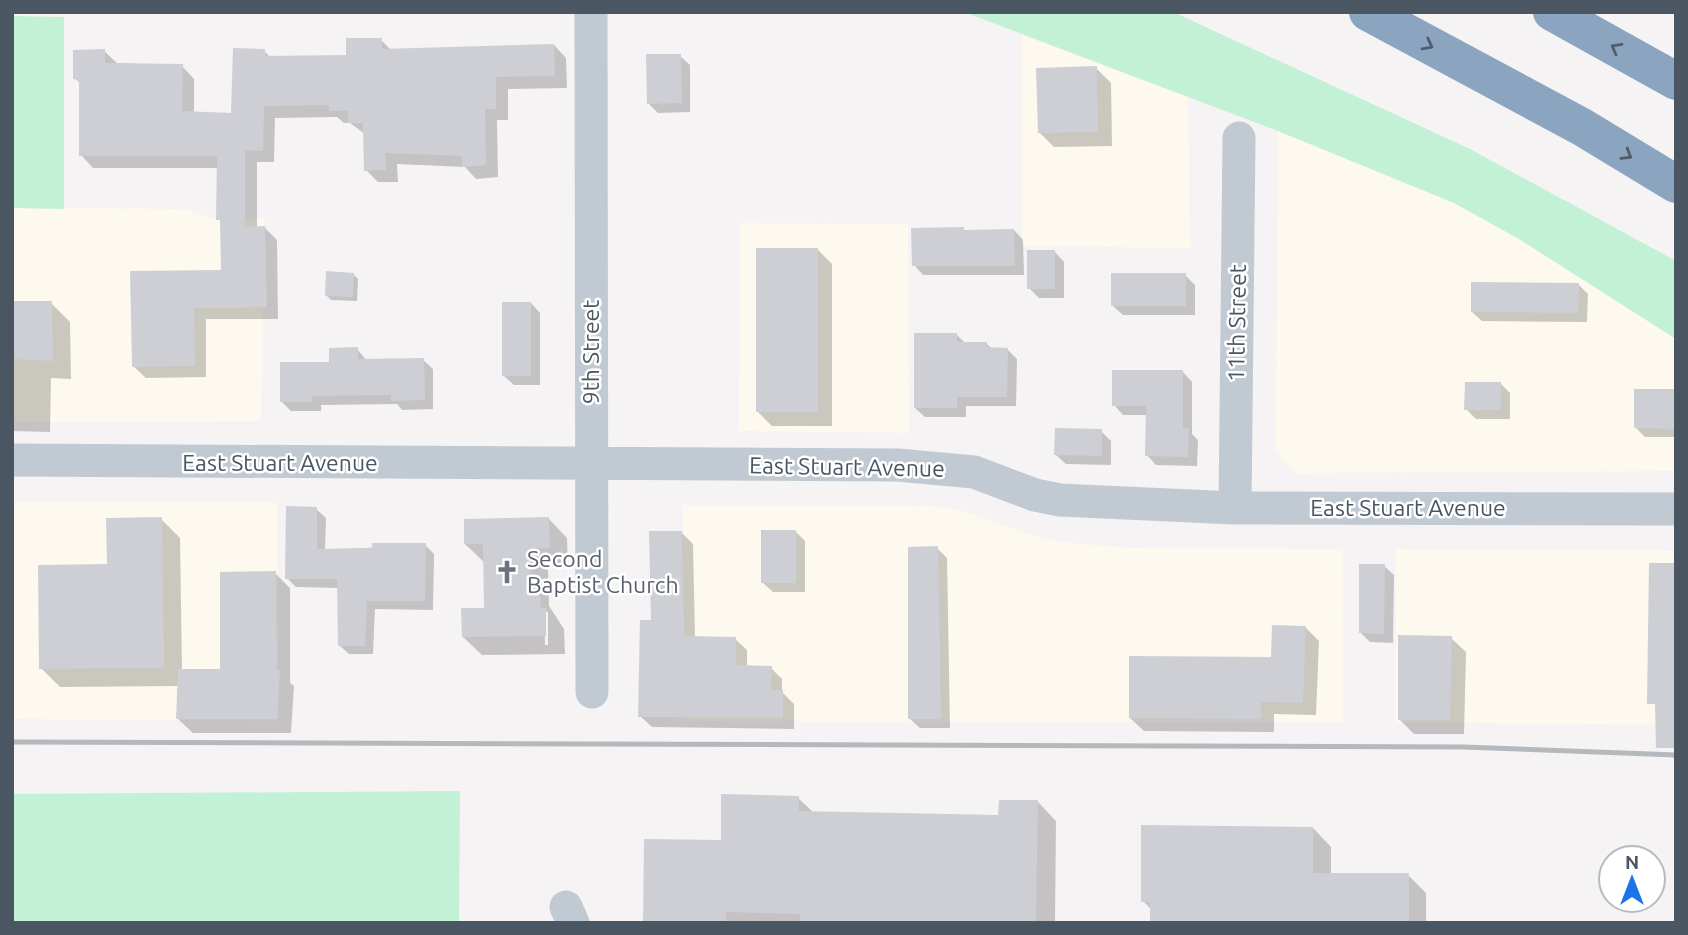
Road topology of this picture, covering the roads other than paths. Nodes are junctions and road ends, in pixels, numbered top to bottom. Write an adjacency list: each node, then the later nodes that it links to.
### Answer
1 (591, 12): 8 (street, 9th Street)
2 (1368, 12): 6 (highway, one-way to 6)
3 (1552, 12): 4 (highway, one-way to 3)
4 (1676, 81)
5 (1239, 138): 9 (street, 11th Street)
6 (1676, 184)
7 (12, 460): 8 (street, East Stuart Avenue)
8 (591, 465): 9 (street, East Stuart Avenue); 11 (street, 9th Street)
9 (1235, 508): 10 (street, East Stuart Avenue)
10 (1676, 509)
11 (592, 692)

